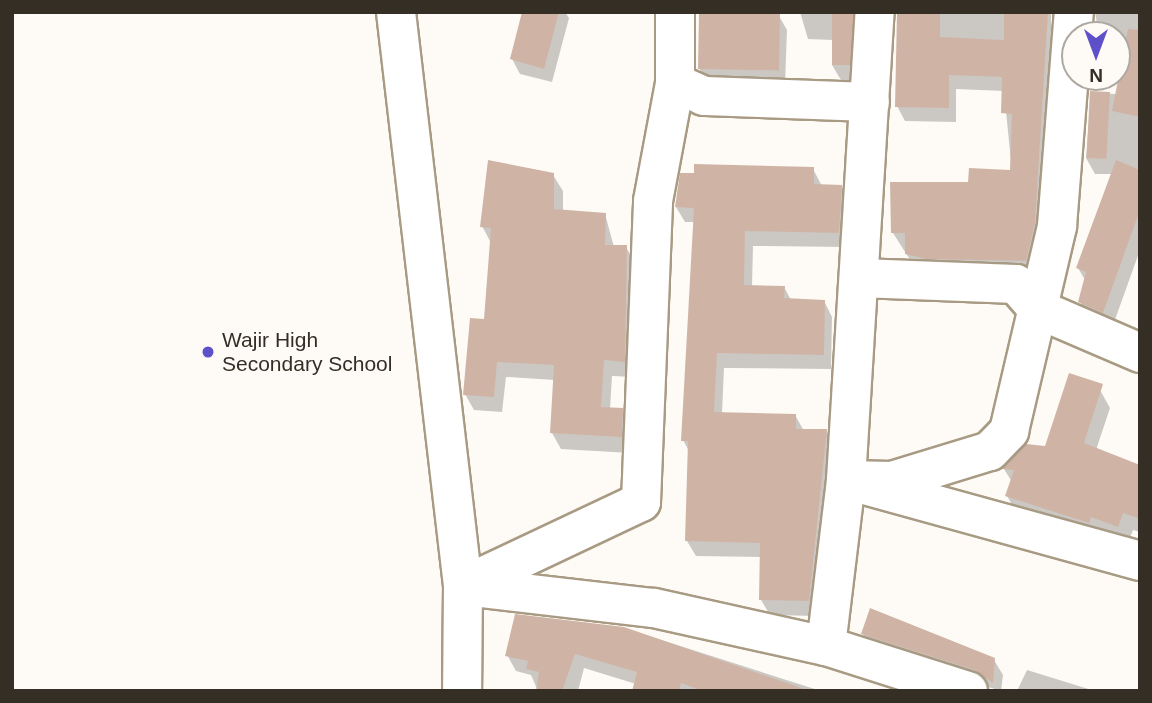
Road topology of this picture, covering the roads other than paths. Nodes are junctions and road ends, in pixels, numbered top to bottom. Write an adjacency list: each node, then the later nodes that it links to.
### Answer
1 (396, 12): 12 (street)
2 (676, 12): 5 (street)
3 (875, 12): 6 (street)
4 (1074, 12): 8 (street)
5 (676, 83): 6 (street); 12 (street)
6 (870, 102): 7 (street)
7 (860, 278): 8 (street); 10 (street)
8 (1038, 309): 9 (street); 10 (street)
9 (1140, 353)
10 (846, 480): 11 (street); 13 (street)
11 (1140, 561)
12 (463, 586): 13 (street); 14 (street)
13 (826, 646): 15 (street)
14 (462, 691)
15 (968, 691)

